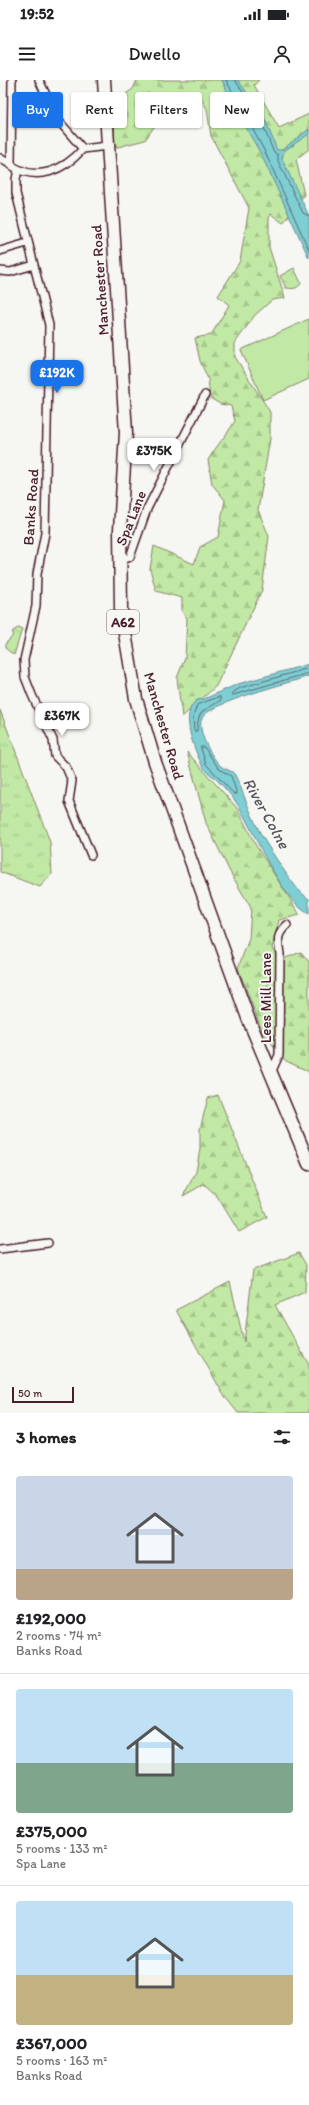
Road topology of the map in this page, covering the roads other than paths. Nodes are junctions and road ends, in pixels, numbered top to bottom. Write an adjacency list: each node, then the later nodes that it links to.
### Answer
1 (12, 80): 7 (street)
2 (39, 80): 5 (street)
3 (104, 80): 4 (main road, Manchester Road / A62)
4 (107, 146): 5 (street); 14 (main road, Manchester Road / A62)
5 (83, 149): 8 (street)
6 (0, 158): 7 (street)
7 (11, 165): 8 (street)
8 (18, 170): 9 (street, Banks Road)
9 (27, 243): 10 (street); 11 (street, Banks Road)
10 (0, 251)
11 (34, 265): 12 (street); 15 (street, Banks Road)
12 (0, 271)
13 (205, 395): 14 (street, Spa Lane)
14 (120, 562): 17 (main road, Manchester Road / A62)
15 (91, 855)
16 (288, 925): 17 (street, Lees Mill Lane)
17 (271, 1073): 18 (main road, Manchester Road / A62)
18 (309, 1164)
19 (48, 1243): 20 (street)
20 (0, 1248)

